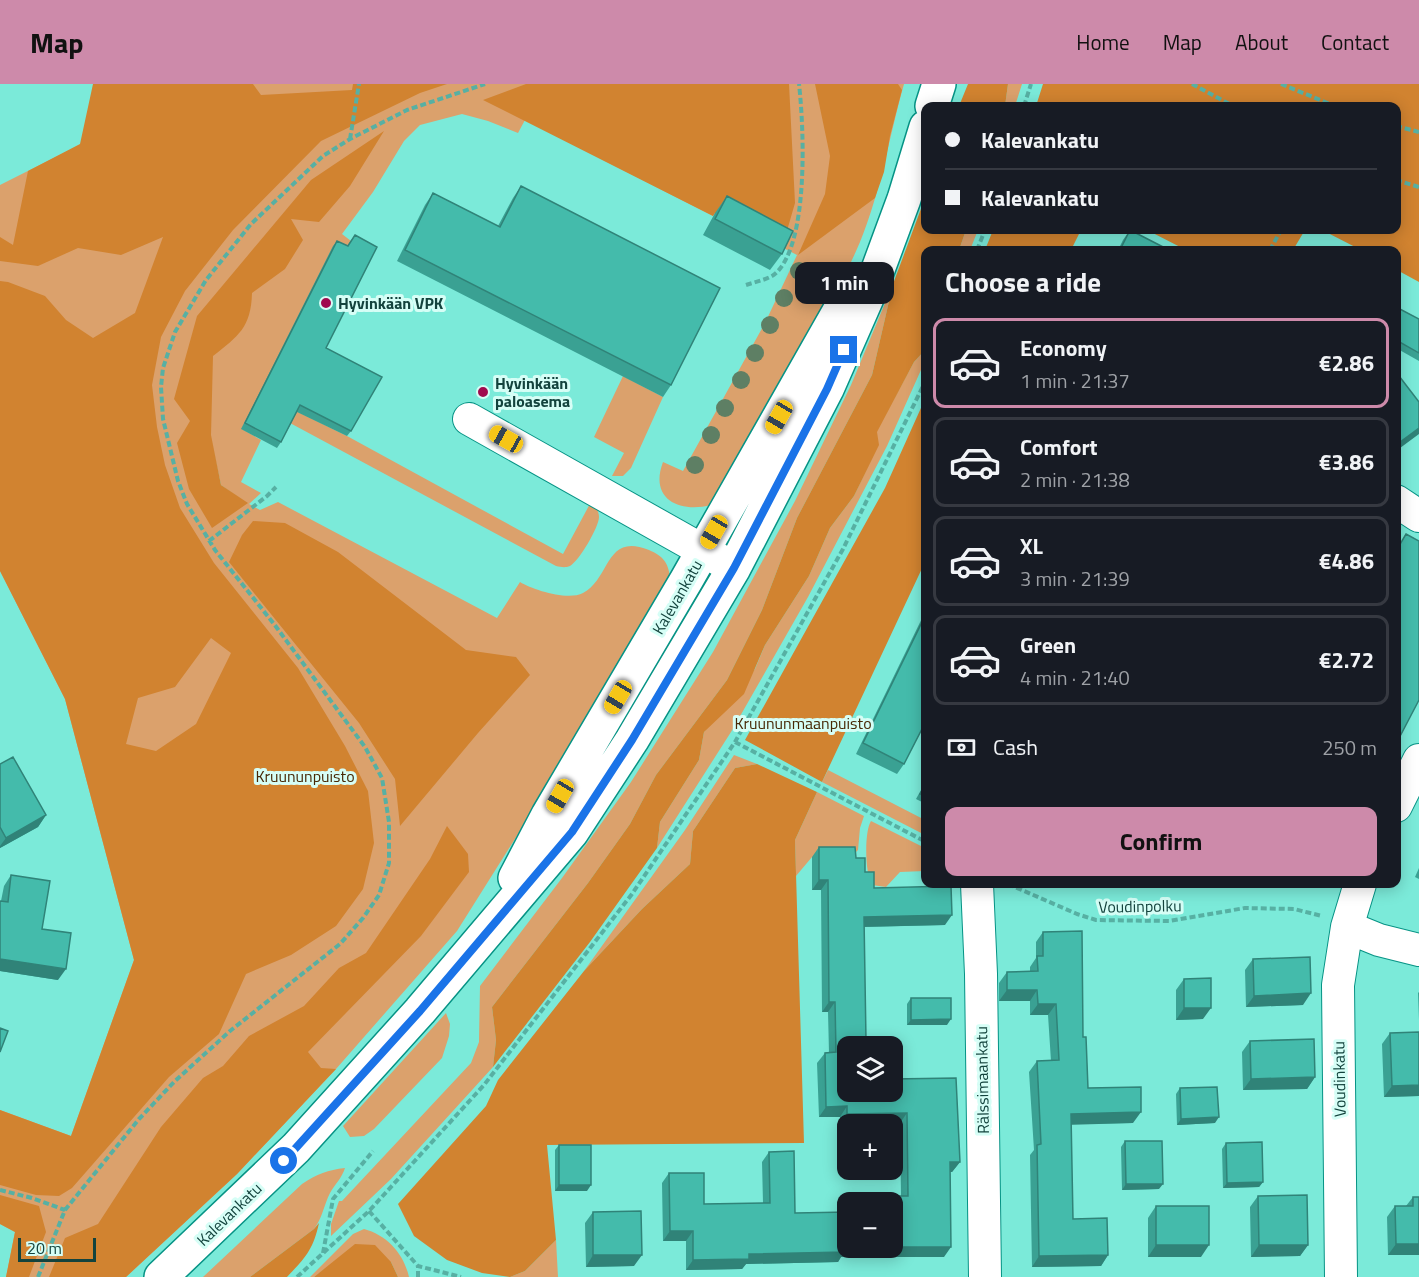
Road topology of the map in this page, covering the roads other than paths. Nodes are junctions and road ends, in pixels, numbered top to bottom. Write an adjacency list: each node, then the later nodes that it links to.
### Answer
1 (939, 84): 2 (main road)
2 (933, 102)
3 (921, 144): 4 (main road, Kalevankatu)
4 (904, 199): 8 (main road, Kalevankatu); 9 (main road, Kalevankatu)
5 (469, 418): 8 (street)
6 (1401, 504): 7 (street)
7 (1419, 516)
8 (703, 550): 9 (street); 15 (main road, Kalevankatu)
9 (734, 568): 15 (main road, Kalevankatu)
10 (1419, 760): 11 (street)
11 (1401, 796)
12 (977, 888): 18 (street, Rälssimaankatu)
13 (1359, 888): 14 (street, Voudinkatu)
14 (1347, 927): 16 (street); 19 (street, Voudinkatu)
15 (485, 933): 17 (main road, Kalevankatu)
16 (1419, 950)
17 (161, 1277)
18 (985, 1277)
19 (1341, 1277)

